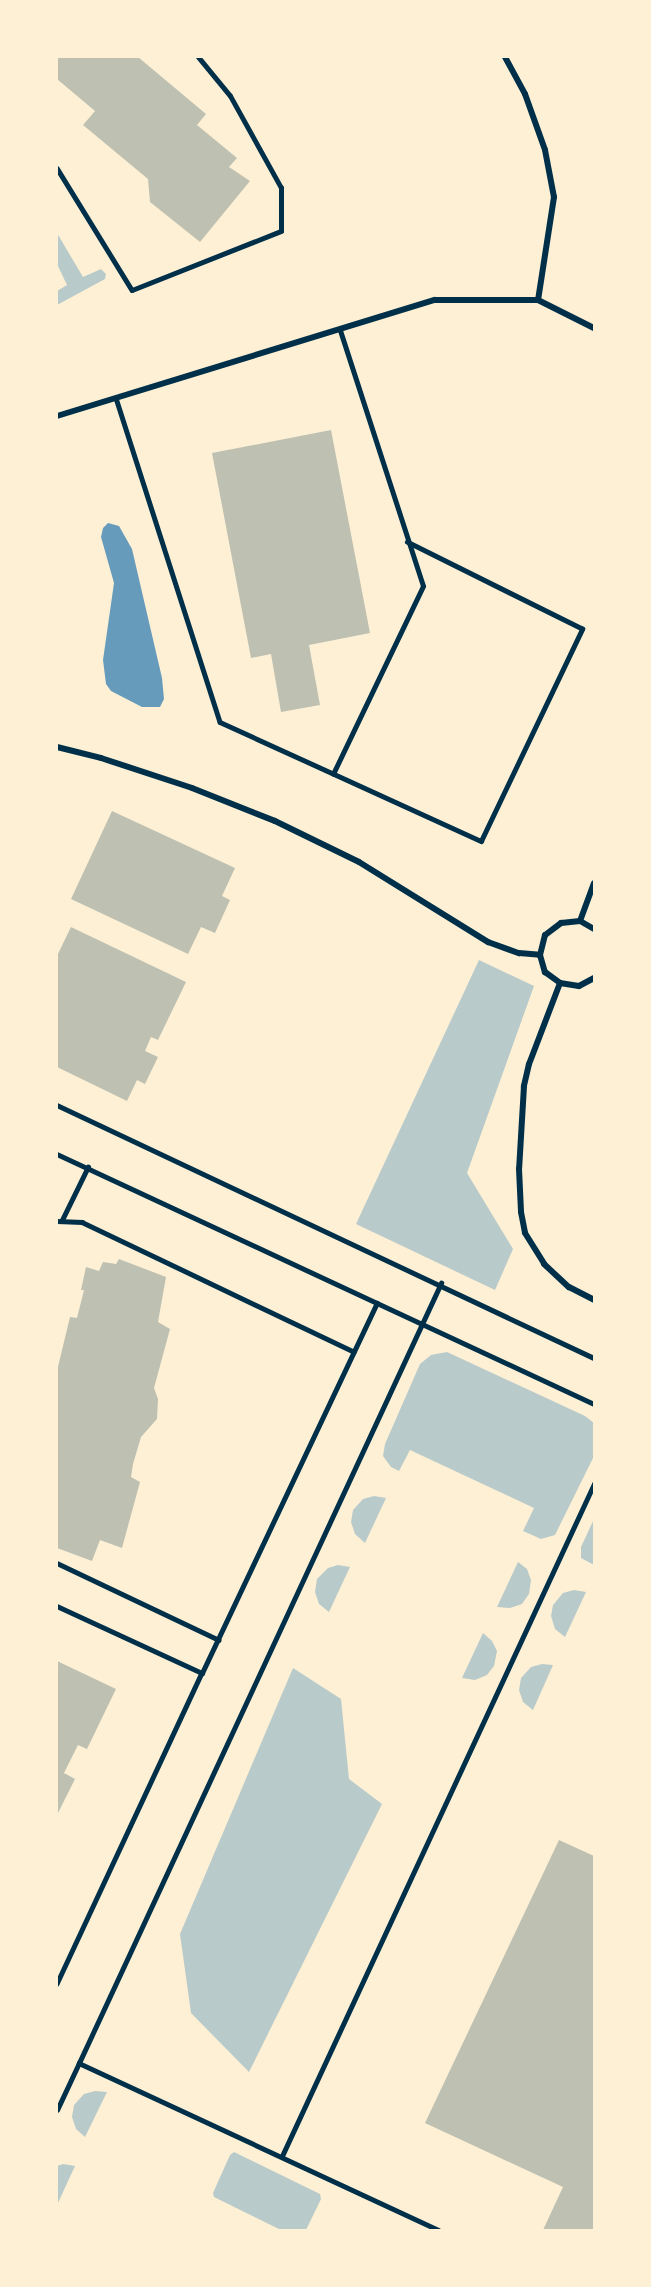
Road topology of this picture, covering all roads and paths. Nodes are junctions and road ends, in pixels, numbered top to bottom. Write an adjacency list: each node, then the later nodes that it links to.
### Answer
1 (198, 57): 3 (lane)
2 (505, 57): 4 (street)
3 (57, 168)
4 (538, 300): 5 (street); 6 (street)
5 (594, 328)
6 (340, 330): 7 (street); 9 (lane)
7 (116, 398): 8 (street); 11 (lane)
8 (57, 416)
9 (407, 542): 11 (lane); 11 (lane)
10 (57, 747): 15 (street)
11 (333, 774)
12 (594, 883): 13 (street)
13 (580, 921): 14 (street); 15 (street)
14 (594, 929)
15 (540, 955): 17 (street)
16 (594, 978): 17 (street)
17 (560, 983): 23 (street)
18 (57, 1105): 22 (lane)
19 (57, 1154): 20 (lane)
20 (88, 1167): 21 (lane); 24 (lane)
21 (59, 1221): 26 (lane)
22 (441, 1283): 25 (lane); 27 (lane)
23 (594, 1300)
24 (377, 1304): 25 (lane); 26 (lane)
25 (422, 1325): 28 (lane); 35 (lane)
26 (354, 1352): 32 (lane)
27 (594, 1358)
28 (594, 1404)
29 (594, 1484): 37 (lane)
30 (57, 1563): 32 (lane)
31 (57, 1606): 33 (lane)
32 (219, 1640): 33 (lane)
33 (202, 1673): 34 (lane)
34 (57, 1984)
35 (80, 2063): 36 (lane); 37 (lane)
36 (57, 2110)
37 (282, 2156): 38 (lane)
38 (438, 2230)

